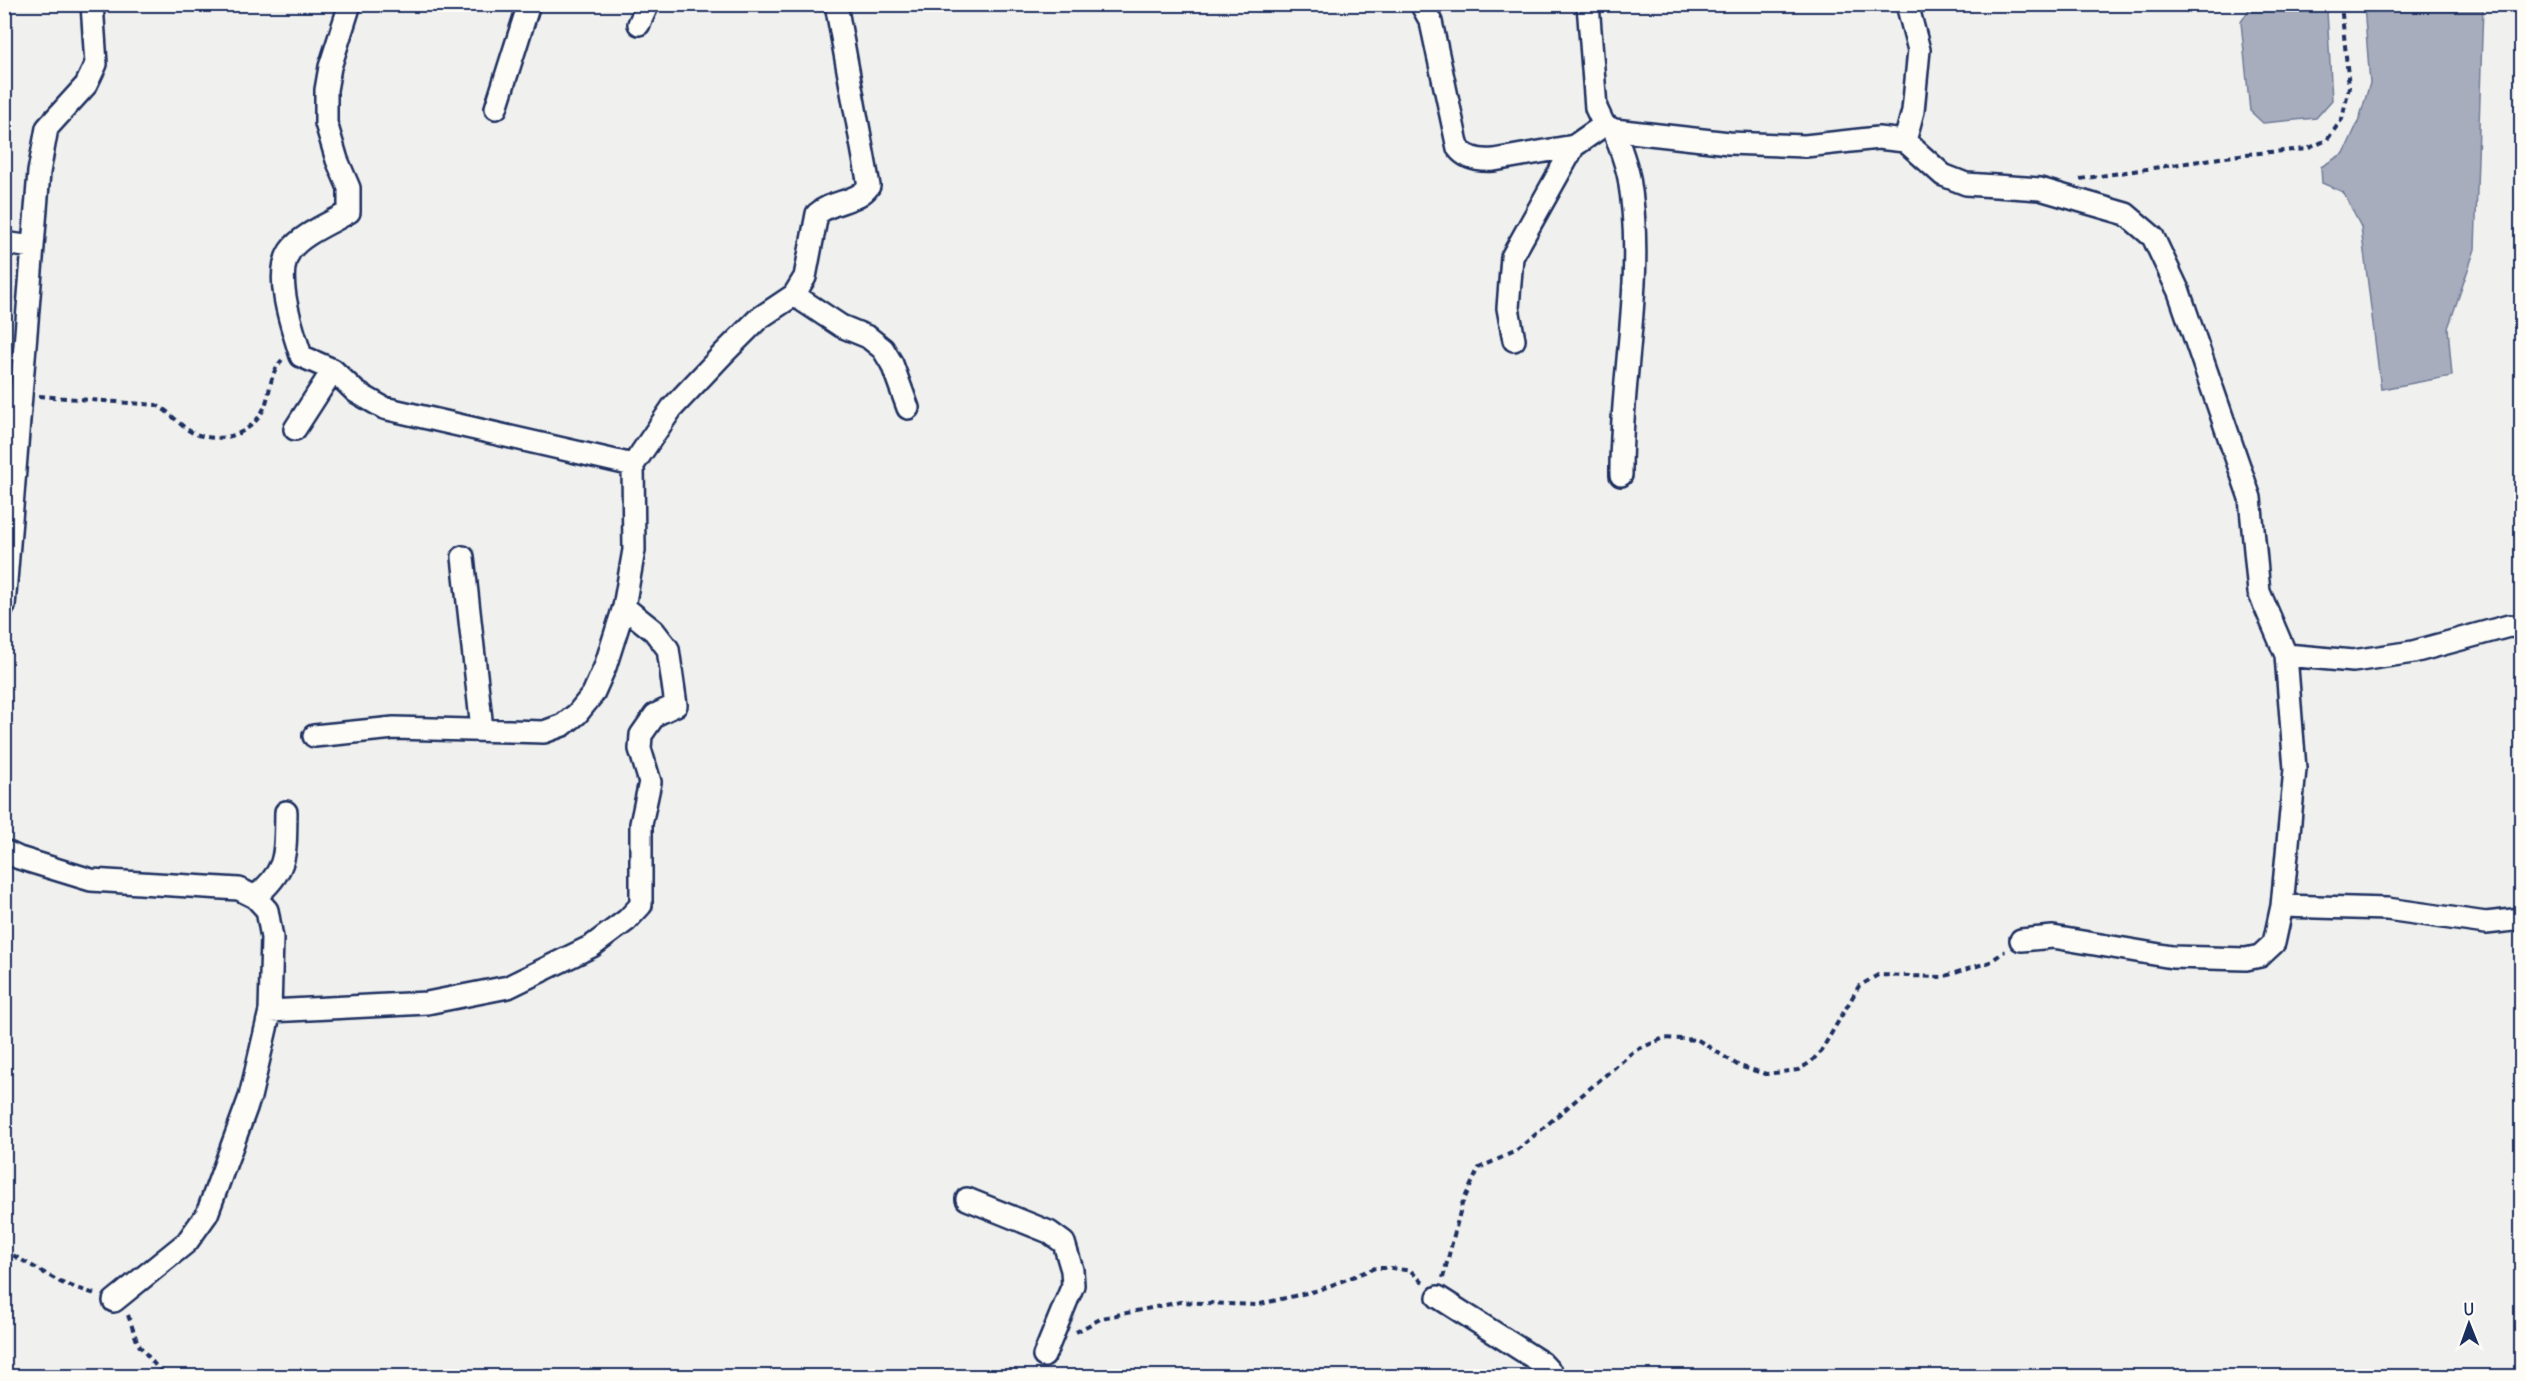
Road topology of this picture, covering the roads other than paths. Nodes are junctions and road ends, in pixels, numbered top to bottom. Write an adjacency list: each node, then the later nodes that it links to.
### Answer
1 (92, 4): 13 (street)
2 (350, 4): 16 (street)
3 (529, 4): 8 (street)
4 (836, 4): 14 (street)
5 (1421, 4): 11 (street)
6 (1588, 4): 9 (street)
7 (1907, 4): 10 (street)
8 (496, 108)
9 (1609, 128): 10 (street); 11 (street); 20 (street)
10 (1905, 141): 25 (street)
11 (1574, 146): 15 (street)
12 (4, 243): 13 (street)
13 (32, 247): 22 (street)
14 (794, 295): 17 (street); 19 (street)
15 (1514, 340)
16 (333, 370): 18 (street); 19 (street)
17 (908, 408)
18 (295, 429)
19 (633, 465): 23 (street)
20 (1622, 475)
21 (462, 557): 26 (street)
22 (4, 606)
23 (624, 607): 26 (street); 34 (street)
24 (2522, 627): 25 (street)
25 (2286, 655): 31 (street)
26 (482, 729): 27 (street)
27 (314, 736)
28 (286, 812): 30 (street)
29 (4, 851): 30 (street)
30 (255, 897): 34 (street)
31 (2282, 906): 32 (street); 33 (street)
32 (2522, 919)
33 (2021, 940)
34 (270, 1011): 37 (street)
35 (967, 1199): 38 (street)
36 (1438, 1297): 39 (street)
37 (114, 1301)
38 (1044, 1356)
39 (1554, 1377)

